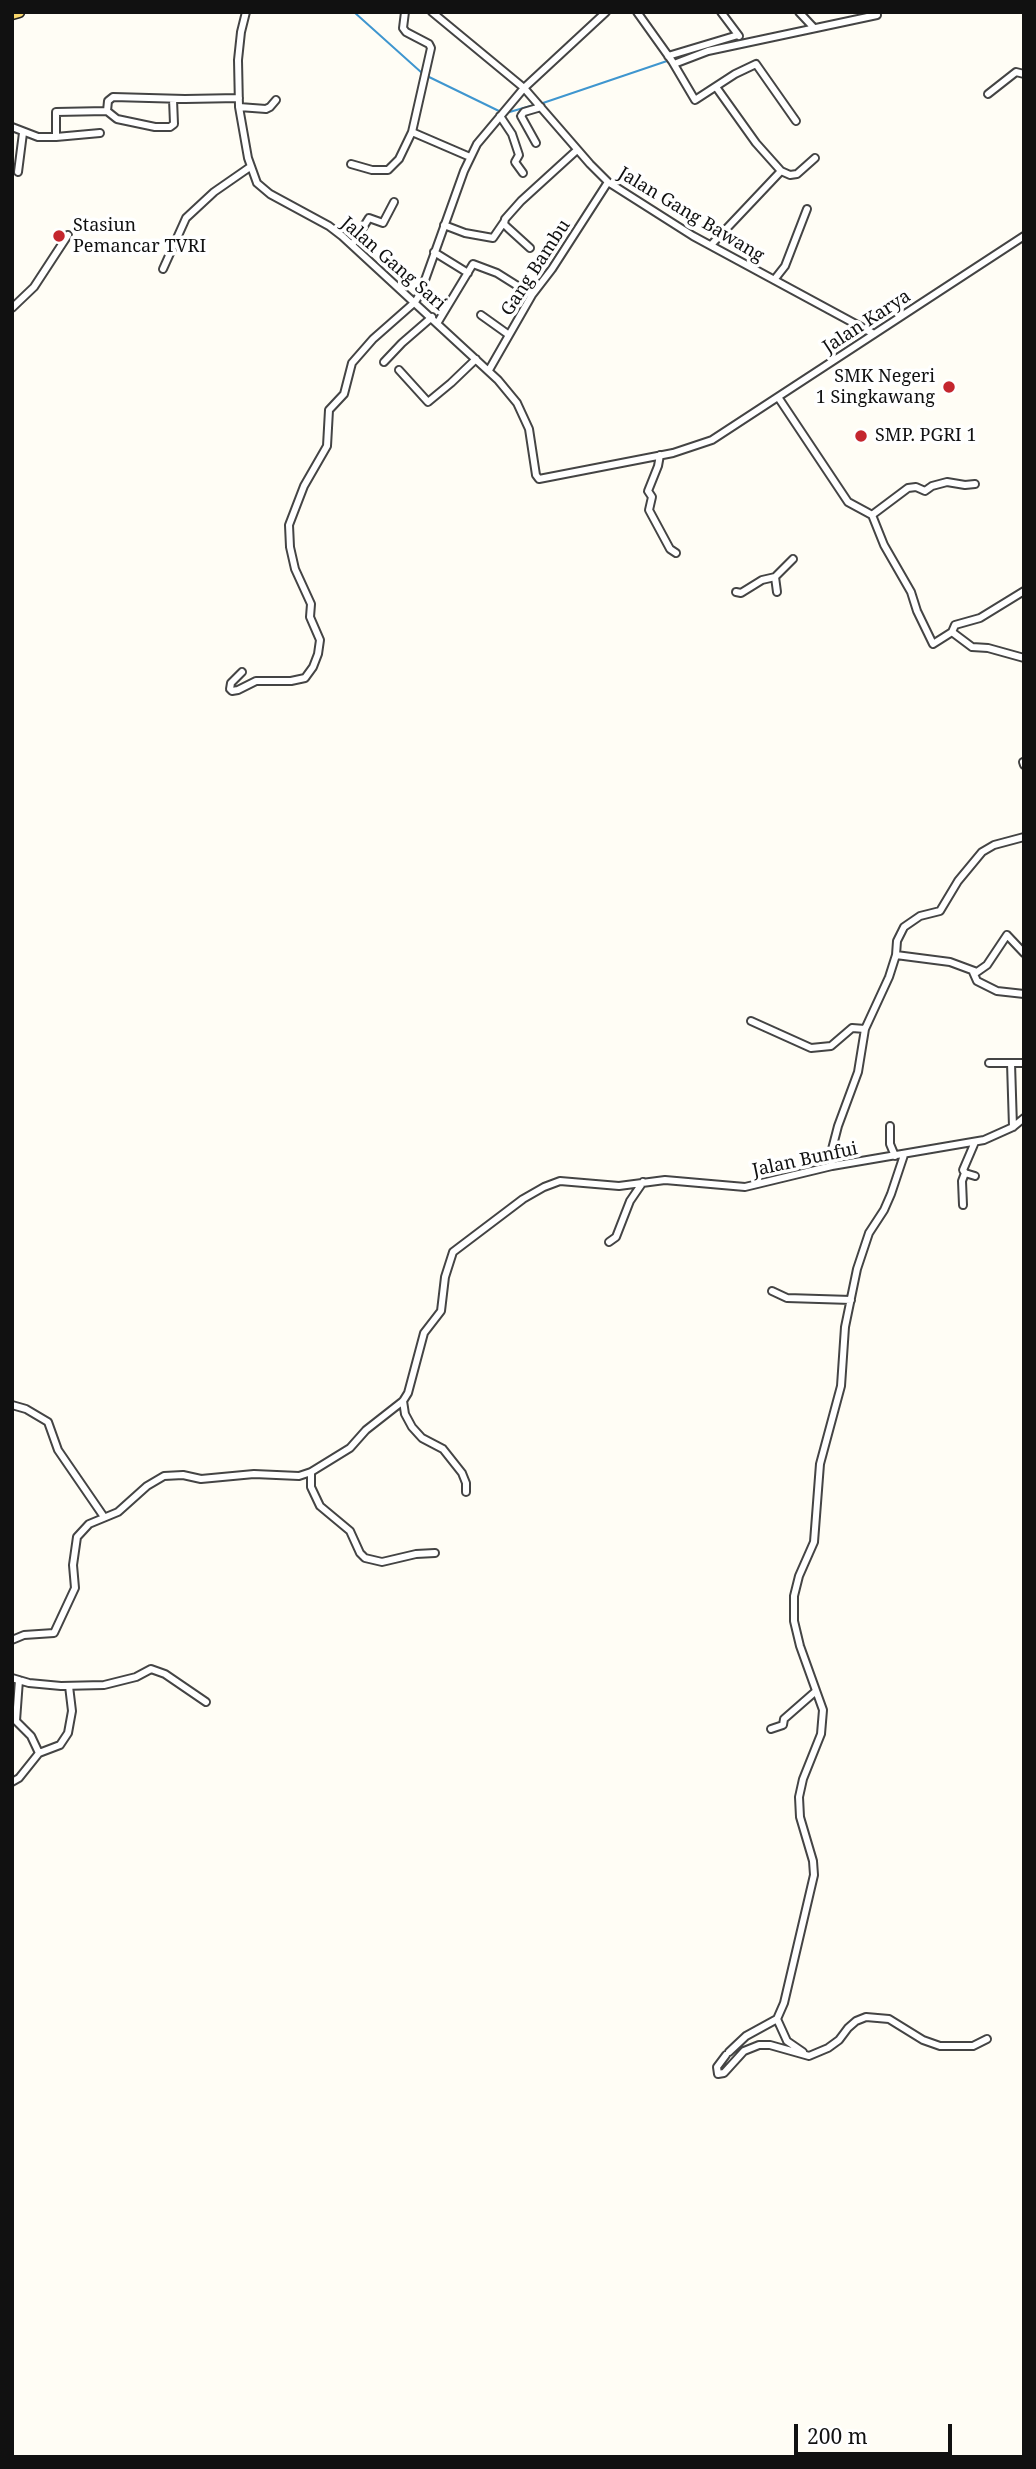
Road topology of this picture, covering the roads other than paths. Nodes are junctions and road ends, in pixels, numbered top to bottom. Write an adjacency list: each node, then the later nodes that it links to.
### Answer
1 (19, 12): 9 (main road)
2 (246, 12): 19 (street, Jalan Gang Sari)
3 (405, 12): 29 (street)
4 (432, 12): 17 (street, Jalan Gang Bawang)
5 (606, 12): 17 (street)
6 (637, 12): 14 (street)
7 (721, 12): 13 (street)
8 (799, 12): 12 (street)
9 (12, 14)
10 (877, 15): 11 (street)
11 (857, 16): 12 (street)
12 (813, 27): 13 (street)
13 (740, 40): 14 (street)
14 (671, 60): 16 (street)
15 (1024, 74): 18 (street)
16 (716, 87): 26 (street); 38 (street)
17 (524, 88): 22 (street, Jalan Gang Bawang); 25 (street)
18 (988, 94)
19 (239, 97): 20 (street); 23 (street, Jalan Gang Sari)
20 (173, 99): 24 (street); 24 (street)
21 (276, 100): 23 (street)
22 (540, 105): 32 (street); 33 (street, Jalan Gang Bawang)
23 (239, 107): 37 (street, Jalan Gang Sari)
24 (107, 111): 31 (street)
25 (502, 112): 34 (street); 40 (street)
26 (796, 121)
27 (12, 127): 28 (street)
28 (23, 132): 31 (street); 39 (street)
29 (412, 132): 34 (street); 36 (street)
30 (100, 133): 31 (street)
31 (56, 137)
32 (536, 143)
33 (577, 150): 41 (street, Jalan Gang Bawang); 44 (street)
34 (470, 157): 45 (street)
35 (816, 158): 38 (street)
36 (351, 164)
37 (250, 167): 48 (street, Jalan Gang Sari); 52 (street)
38 (781, 171): 49 (street)
39 (18, 172)
40 (523, 173)
41 (608, 182): 49 (street, Jalan Gang Bawang); 55 (street, Gang Bambu)
42 (394, 202): 48 (street)
43 (807, 209): 54 (street)
44 (504, 222): 45 (street); 50 (street)
45 (444, 225): 51 (street)
46 (68, 235): 57 (street)
47 (1024, 236): 60 (street, Jalan Karya)
48 (352, 245): 56 (street, Jalan Gang Sari)
49 (711, 245): 54 (street, Jalan Gang Bawang)
50 (530, 248)
51 (434, 252): 53 (street); 56 (street)
52 (163, 269)
53 (468, 273): 55 (street); 59 (street)
54 (774, 280): 60 (street, Jalan Gang Bawang)
55 (532, 295): 61 (street, Gang Bambu)
56 (415, 302): 59 (street, Jalan Gang Sari); 79 (street)
57 (12, 308)
58 (481, 315): 61 (street)
59 (435, 320): 62 (street, Jalan Gang Sari); 63 (street)
60 (874, 334): 66 (street, Jalan Karya)
61 (509, 335): 65 (street, Gang Bambu)
62 (475, 359): 64 (street); 65 (street, Jalan Gang Sari)
63 (384, 362)
64 (398, 370)
65 (489, 370): 68 (street, Jalan Gang Sari)
66 (778, 397): 67 (street, Jalan Karya); 70 (street)
67 (660, 455): 68 (street, Jalan Karya); 71 (street)
68 (605, 466)
69 (975, 484): 70 (street)
70 (872, 515): 77 (street)
71 (676, 553)
72 (793, 559): 73 (street)
73 (775, 577): 75 (street); 76 (street)
74 (1024, 591): 77 (street)
75 (736, 592)
76 (777, 592)
77 (952, 632): 78 (street)
78 (1024, 658)
79 (242, 672)
80 (1024, 837): 82 (street)
81 (1024, 953): 83 (street)
82 (896, 955): 83 (street); 86 (street)
83 (973, 972): 84 (street)
84 (1024, 994)
85 (751, 1021): 86 (street)
86 (865, 1029): 96 (street)
87 (989, 1063): 88 (street)
88 (1011, 1063): 89 (street); 92 (street)
89 (1024, 1063)
90 (1024, 1118): 92 (street, Jalan Bunfui)
91 (890, 1126): 95 (street)
92 (1013, 1127): 93 (street, Jalan Bunfui)
93 (975, 1142): 94 (street, Jalan Bunfui); 97 (street)
94 (904, 1154): 95 (street, Jalan Bunfui); 103 (street)
95 (895, 1156): 96 (street, Jalan Bunfui)
96 (832, 1166): 99 (street, Jalan Bunfui)
97 (965, 1172): 98 (street); 100 (street)
98 (975, 1176)
99 (643, 1182): 101 (street); 104 (street, Jalan Bunfui)
100 (962, 1205)
101 (609, 1242)
102 (772, 1291): 103 (street)
103 (851, 1300): 113 (street)
104 (403, 1401): 106 (street); 107 (street)
105 (12, 1405): 108 (street)
106 (311, 1472): 108 (street); 109 (street)
107 (466, 1492)
108 (103, 1517): 110 (street)
109 (435, 1553)
110 (12, 1640)
111 (15, 1679): 112 (street); 116 (street)
112 (69, 1686): 114 (street); 116 (street)
113 (816, 1690): 115 (street); 118 (street)
114 (206, 1702)
115 (771, 1729)
116 (39, 1753): 117 (street)
117 (12, 1782)
118 (777, 2019): 120 (street); 120 (street)
119 (987, 2039): 120 (street)
120 (809, 2056)

